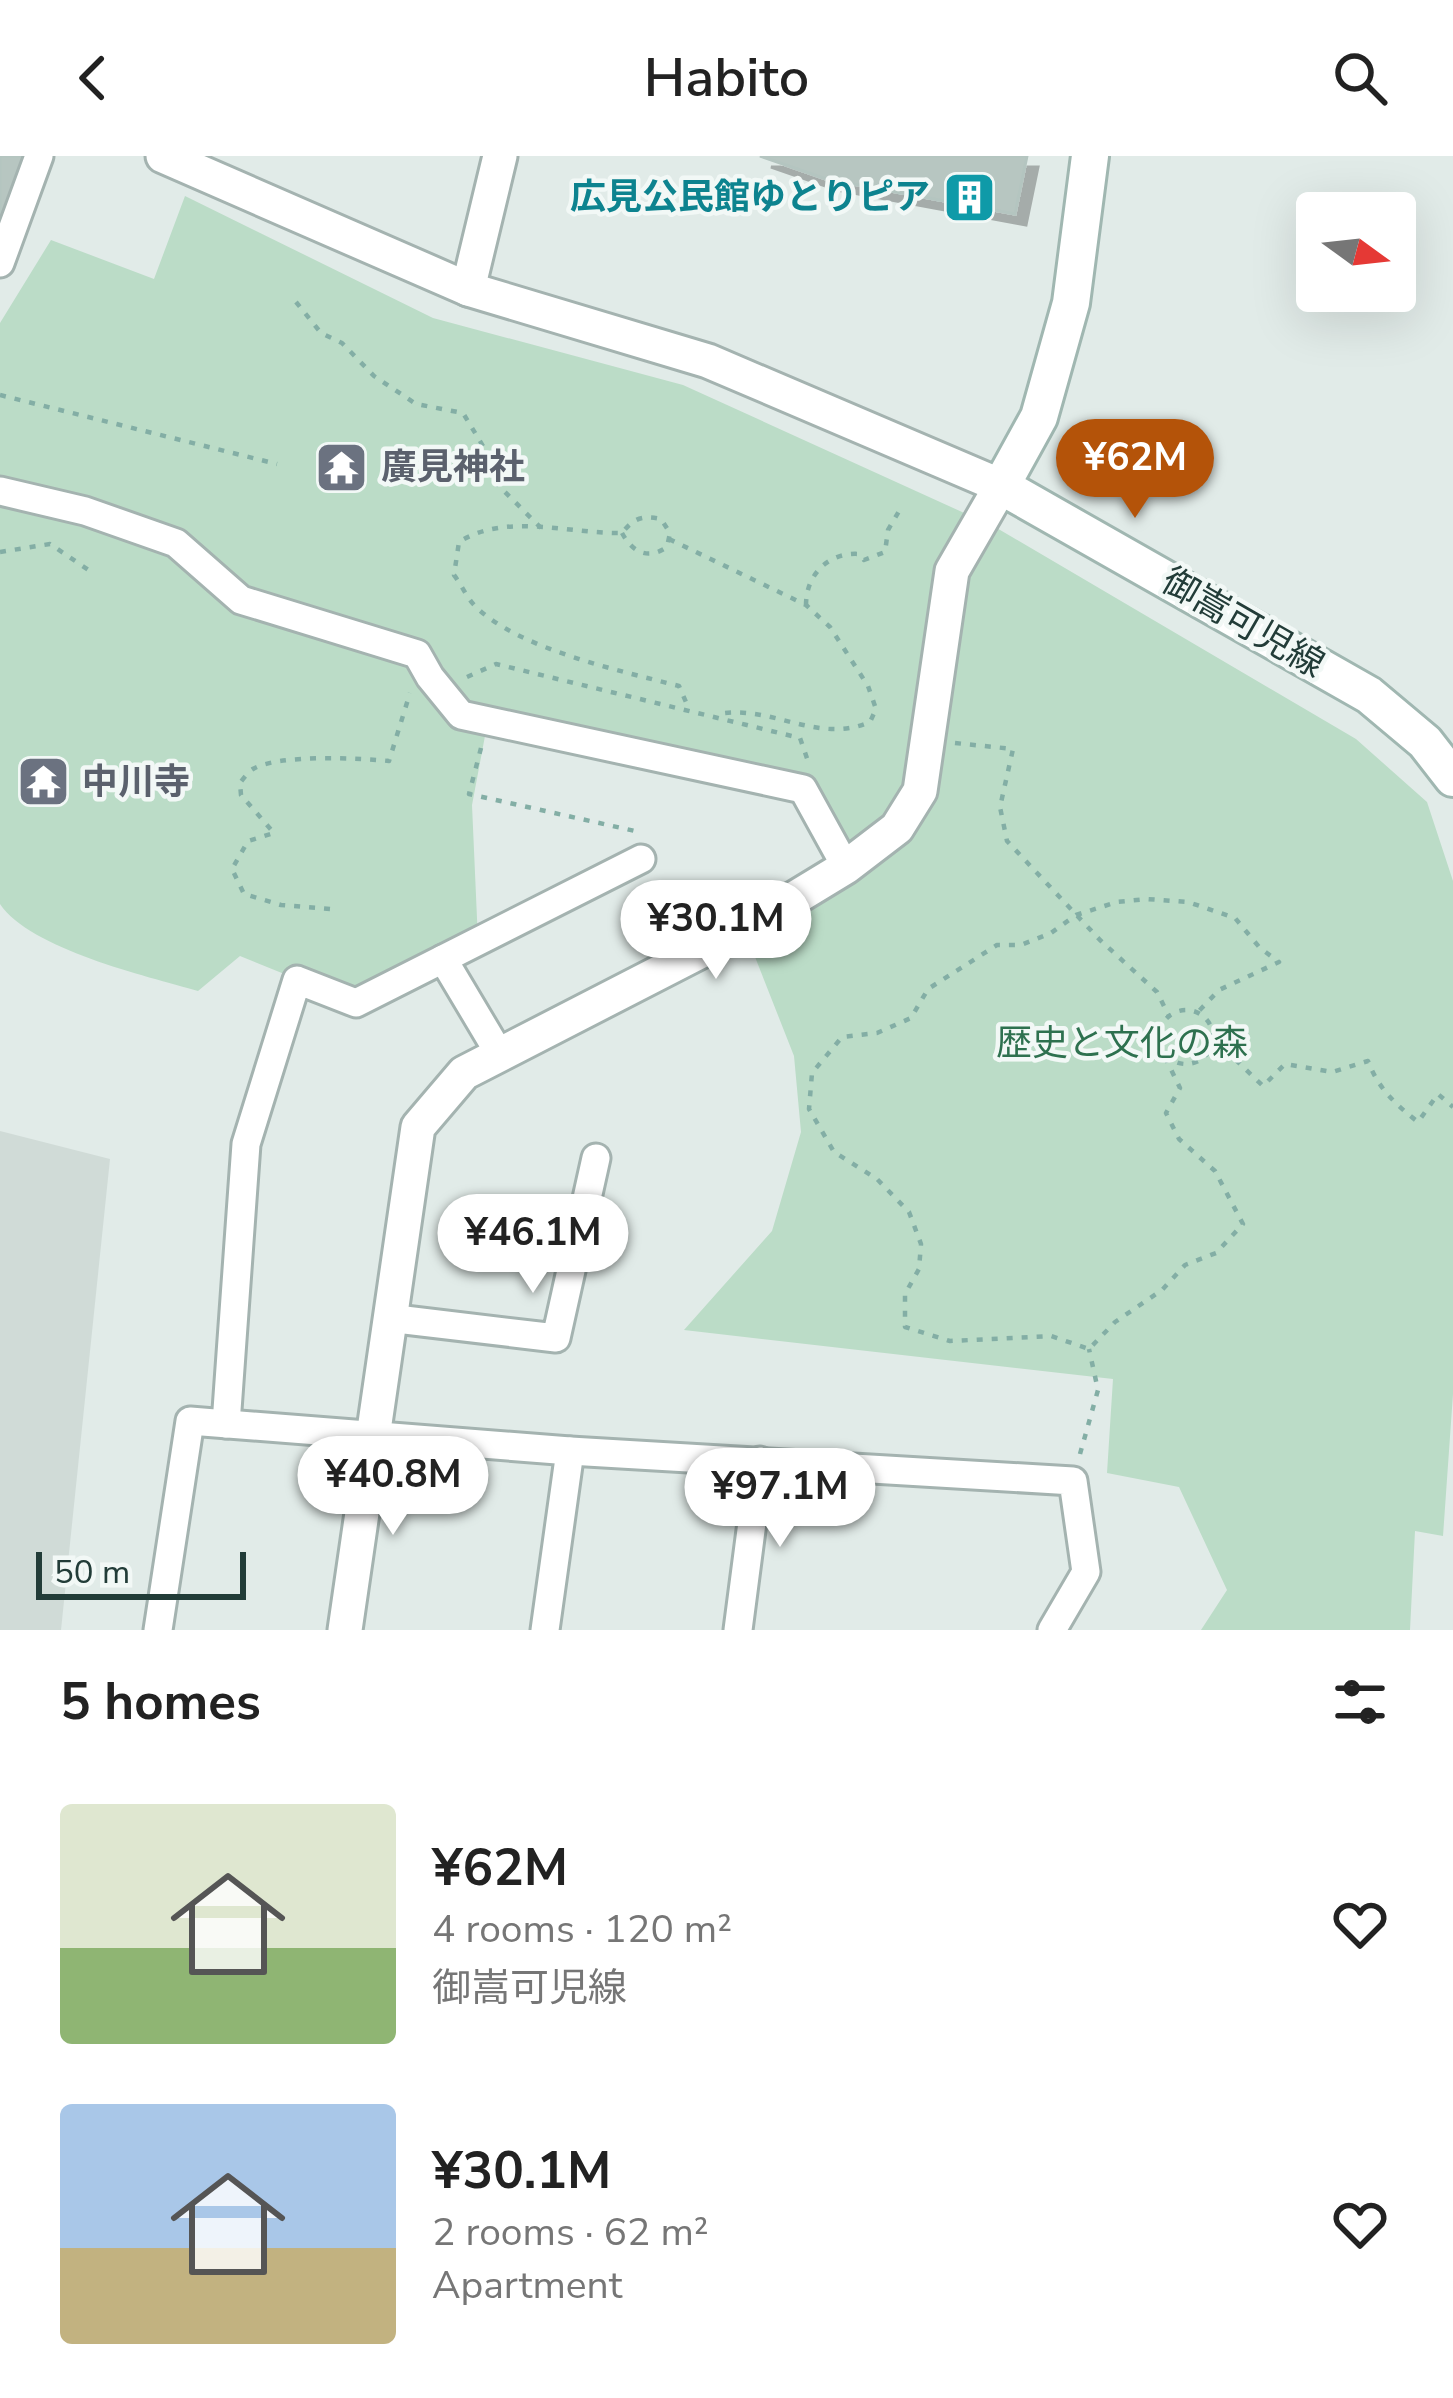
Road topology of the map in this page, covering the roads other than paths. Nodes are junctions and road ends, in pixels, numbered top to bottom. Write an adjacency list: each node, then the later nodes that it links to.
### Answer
1 (39, 156): 5 (street)
2 (163, 156): 6 (street)
3 (500, 156): 6 (street)
4 (1090, 156): 7 (main road)
5 (0, 263)
6 (468, 289): 7 (street)
7 (1001, 486): 9 (main road, 御嵩可児線); 11 (street)
8 (0, 490): 11 (street)
9 (1453, 778)
10 (641, 859): 12 (street)
11 (846, 867): 13 (street)
12 (443, 958): 13 (street); 16 (street)
13 (500, 1053): 15 (street)
14 (596, 1158): 15 (street)
15 (388, 1318): 17 (street)
16 (226, 1424): 17 (street); 20 (street)
17 (372, 1437): 18 (street); 21 (street)
18 (569, 1451): 19 (street); 22 (street)
19 (760, 1461): 23 (street); 24 (street)
20 (158, 1630)
21 (345, 1630)
22 (545, 1630)
23 (738, 1630)
24 (1052, 1630)

